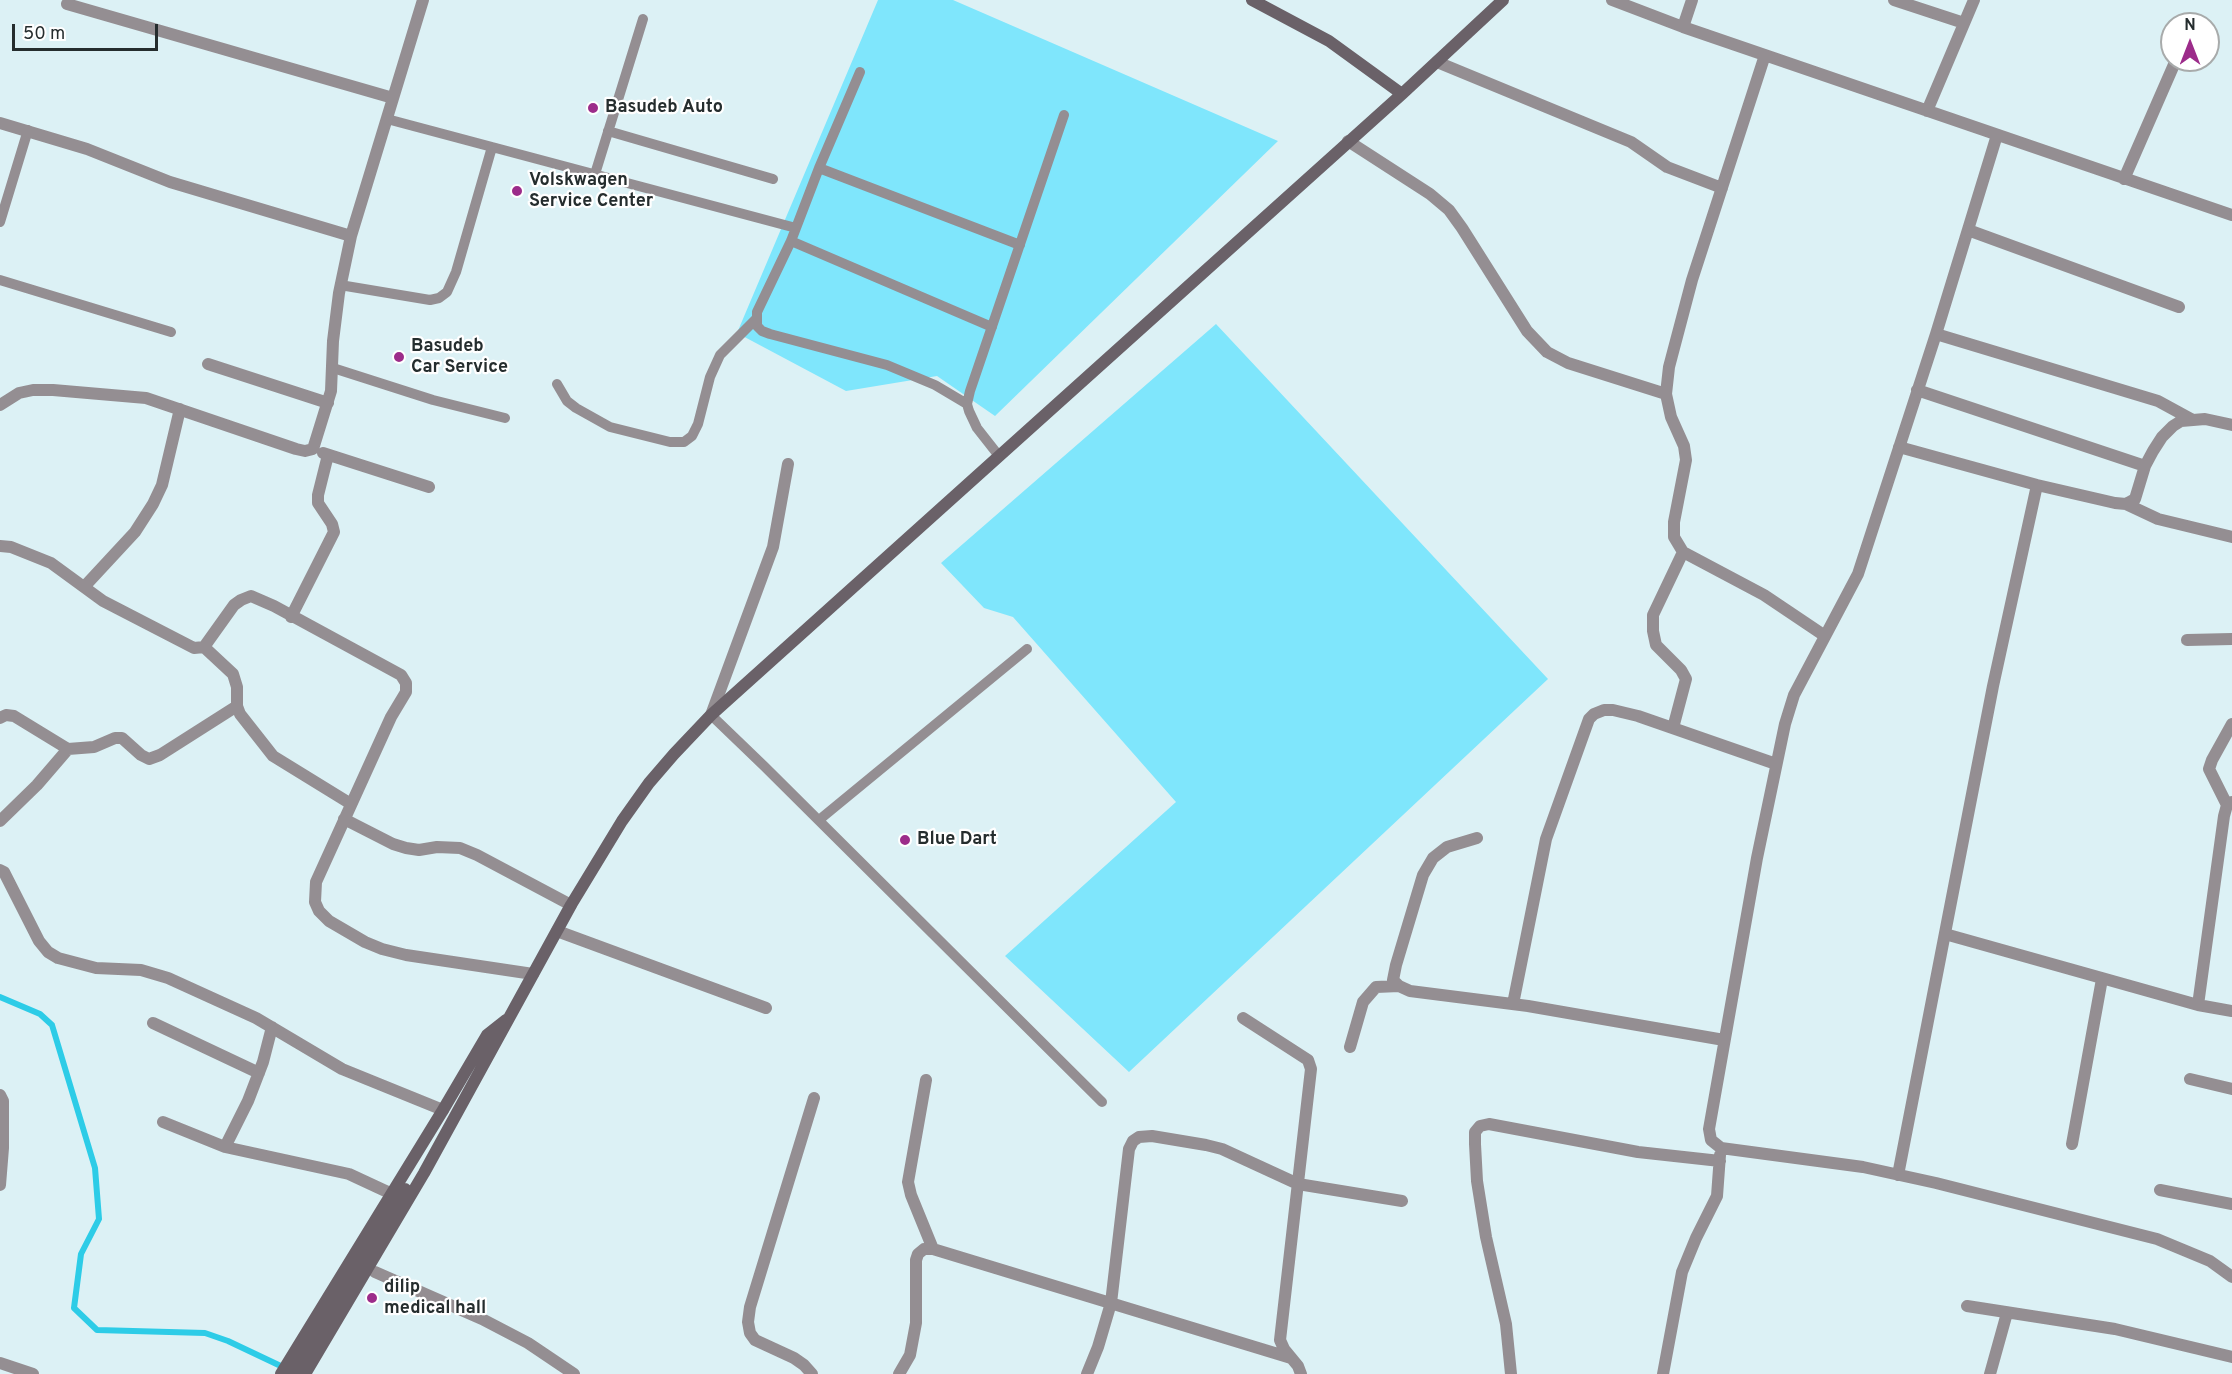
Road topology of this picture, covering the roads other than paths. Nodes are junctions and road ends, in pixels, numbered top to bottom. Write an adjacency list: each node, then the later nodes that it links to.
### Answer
1 (423, 0): 17 (street)
2 (1252, 0): 16 (main road)
3 (1503, 0): 13 (main road)
4 (1612, 0): 11 (street)
5 (1692, 0): 11 (street)
6 (1894, 0): 10 (street)
7 (1974, 0): 10 (street)
8 (67, 4): 17 (street)
9 (643, 19): 23 (lane)
10 (1964, 23): 18 (street)
11 (1683, 27): 12 (street)
12 (1765, 56): 18 (street); 31 (street)
13 (1437, 62): 16 (main road); 31 (street)
14 (860, 72): 27 (lane)
15 (2171, 72): 30 (street)
16 (1402, 94): 25 (main road)
17 (393, 98): 20 (street)
18 (1927, 111): 24 (street)
19 (1064, 115): 38 (lane)
20 (387, 119): 26 (lane); 36 (street)
21 (0, 123): 22 (street)
22 (28, 130): 33 (lane); 36 (street)
23 (608, 131): 28 (lane); 29 (lane)
24 (1997, 135): 30 (street); 35 (street)
25 (1348, 141): 50 (street); 61 (main road)
26 (492, 147): 28 (lane); 40 (lane)
27 (819, 168): 34 (lane); 38 (lane)
28 (595, 174): 34 (lane)
29 (773, 179)
30 (2124, 179): 32 (street)
31 (1722, 188): 50 (street)
32 (2232, 215)
33 (0, 222)
34 (796, 228): 37 (lane)
35 (1968, 230): 41 (street); 45 (street)
36 (351, 236): 40 (street)
37 (790, 241): 42 (lane); 43 (lane)
38 (1020, 244): 43 (lane)
39 (0, 280): 44 (lane)
40 (340, 285): 47 (street)
41 (2179, 307)
42 (756, 320): 48 (lane); 52 (lane)
43 (992, 327): 52 (lane)
44 (171, 332)
45 (1936, 334): 49 (street); 56 (street)
46 (208, 364): 51 (street)
47 (333, 368): 51 (street); 55 (lane)
48 (557, 384)
49 (1917, 390): 58 (street); 63 (street)
50 (1666, 394): 69 (street)
51 (328, 403): 59 (street)
52 (968, 404): 61 (lane)
53 (0, 405): 54 (street)
54 (180, 409): 59 (street); 70 (street)
55 (505, 418)
56 (2191, 419): 57 (street); 63 (street)
57 (2232, 424)
58 (1899, 447): 64 (street); 72 (street)
59 (314, 449): 60 (street)
60 (328, 455): 65 (street); 71 (street)
61 (999, 456): 78 (main road)
62 (788, 464): 78 (street)
63 (2145, 466): 66 (street)
64 (2037, 485): 66 (street); 93 (street)
65 (429, 487)
66 (2126, 504): 67 (street)
67 (2232, 537)
68 (0, 546): 70 (street)
69 (1683, 552): 72 (street); 81 (street)
70 (84, 587): 75 (street)
71 (291, 617): 75 (street); 84 (street)
72 (1826, 636): 83 (street)
73 (2232, 639): 74 (street)
74 (2187, 640)
75 (204, 647): 77 (street)
76 (1028, 649): 87 (lane)
77 (237, 706): 82 (street); 84 (street)
78 (711, 715): 87 (lane); 91 (main road)
79 (0, 717): 82 (street)
80 (2232, 724): 85 (street)
81 (1672, 728): 83 (street); 97 (street)
82 (68, 749): 88 (street)
83 (1776, 764): 105 (street)
84 (351, 804): 86 (street)
85 (2230, 804): 98 (street)
86 (344, 819): 91 (street); 94 (street)
87 (819, 820): 113 (lane)
88 (0, 821)
89 (1477, 838): 96 (street)
90 (0, 870): 104 (street)
91 (571, 905): 92 (main road)
92 (557, 931): 94 (main road); 99 (street)
93 (1945, 934): 95 (street); 120 (street)
94 (533, 974): 101 (main road)
95 (2102, 979): 98 (street); 116 (street)
96 (1398, 986): 97 (street); 106 (street)
97 (1512, 1004): 105 (street)
98 (2198, 1005): 100 (street)
99 (766, 1008)
100 (2232, 1011)
101 (510, 1017): 114 (main road); 128 (main road); 136 (main road)
102 (1243, 1018): 122 (street)
103 (153, 1023): 107 (street)
104 (272, 1027): 107 (street); 114 (street)
105 (1725, 1040): 118 (street)
106 (1350, 1047)
107 (259, 1073): 117 (street)
108 (2190, 1079): 110 (street)
109 (926, 1080): 127 (street)
110 (2232, 1089)
111 (0, 1095): 121 (street)
112 (814, 1098): 141 (street)
113 (1102, 1102)
114 (443, 1110): 124 (main road)
115 (163, 1122): 117 (street)
116 (2072, 1144)
117 (225, 1147): 124 (street)
118 (1721, 1148): 119 (street); 120 (street)
119 (1720, 1161): 145 (street); 146 (street)
120 (1898, 1175): 129 (street)
121 (0, 1185)
122 (1298, 1185): 125 (street); 130 (street); 134 (street)
123 (2160, 1190): 126 (street)
124 (392, 1194): 136 (main road)
125 (1402, 1201)
126 (2232, 1203)
127 (933, 1249): 130 (street); 142 (street)
128 (375, 1272): 136 (main road); 140 (street)
129 (2232, 1277)
130 (1112, 1303): 134 (street); 143 (street)
131 (1967, 1306): 132 (street)
132 (2007, 1313): 133 (street); 147 (street)
133 (2232, 1357)
134 (1291, 1358): 144 (street)
135 (0, 1363): 137 (street)
136 (307, 1367): 138 (main road); 139 (main road)
137 (33, 1374)
138 (281, 1374)
139 (293, 1374)
140 (574, 1374)
141 (812, 1374)
142 (899, 1374)
143 (1087, 1374)
144 (1301, 1374)
145 (1511, 1374)
146 (1663, 1374)
147 (1990, 1374)

